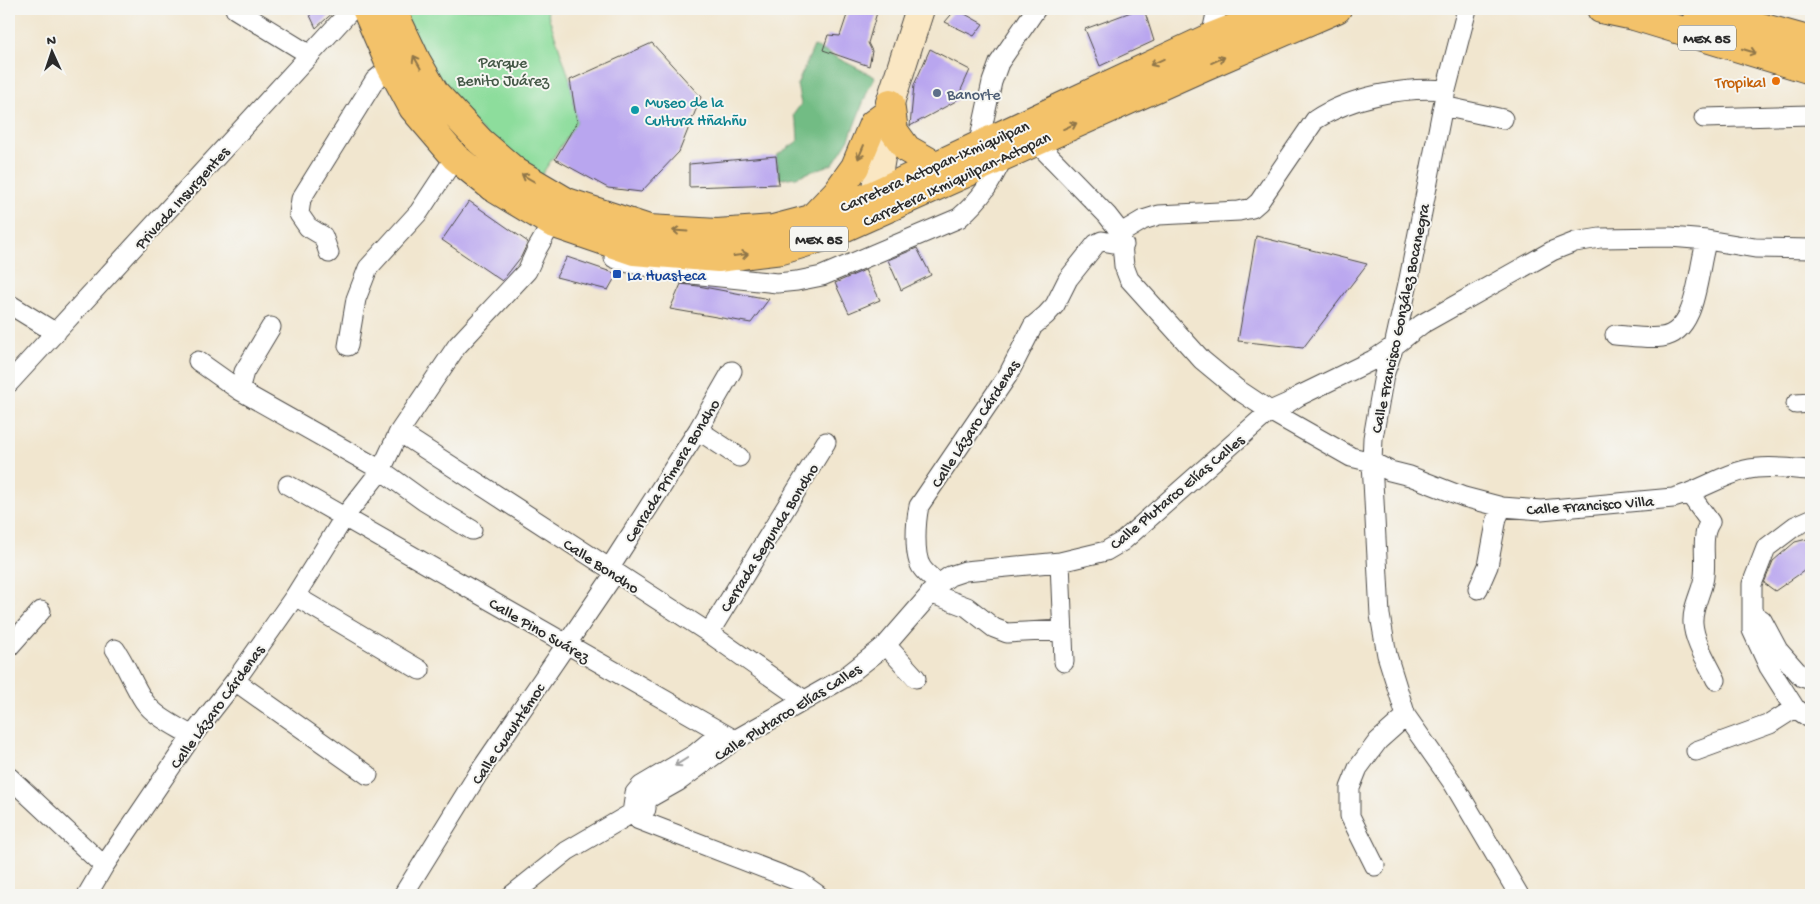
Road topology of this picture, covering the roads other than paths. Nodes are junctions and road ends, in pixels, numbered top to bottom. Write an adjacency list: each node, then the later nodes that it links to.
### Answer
1 (235, 9): 15 (street)
2 (352, 9): 15 (street, Privada Insurgentes)
3 (366, 9): 17 (main road, Carretera Ixmiquilpan-Actopan / MEX 85)
4 (392, 9): 30 (main road, Carretera Actopan-Ixmiquilpan / MEX 85, one-way to 4)
5 (920, 9): 19 (main road)
6 (1036, 9): 24 (street)
7 (1217, 9): 13 (street)
8 (1282, 9): 13 (main road, Carretera Actopan-Ixmiquilpan / MEX 85)
9 (1337, 9): 23 (main road, Carretera Ixmiquilpan-Actopan / MEX 85, one-way to 9)
10 (1467, 9): 18 (street, Calle Francisco González Bocanegra)
11 (1601, 9): 16 (main road, MEX 85, one-way to 16)
12 (1696, 9): 14 (main road, MEX 85)
13 (1211, 37): 24 (main road, Carretera Actopan-Ixmiquilpan / MEX 85, one-way to 24)
14 (1811, 42)
15 (310, 55): 41 (street, Privada Insurgentes)
16 (1811, 70)
17 (386, 71): 27 (street); 28 (main road, Carretera Ixmiquilpan-Actopan / MEX 85); 36 (street)
18 (1445, 98): 22 (street); 32 (street); 44 (street, Calle Francisco González Bocanegra)
19 (889, 108): 26 (main road); 29 (main road); 30 (main road, one-way to 30)
20 (1811, 115): 21 (street)
21 (1704, 118)
22 (1503, 119)
23 (1035, 141): 25 (main road, Carretera Ixmiquilpan-Actopan / MEX 85); 32 (street)
24 (978, 146): 26 (main road, Carretera Actopan-Ixmiquilpan / MEX 85)
25 (1004, 156): 29 (main road, Carretera Ixmiquilpan-Actopan / MEX 85); 38 (street)
26 (935, 165): 29 (main road, Carretera Actopan-Ixmiquilpan / MEX 85)
27 (448, 168): 28 (street); 43 (street)
28 (487, 184): 31 (main road, Carretera Ixmiquilpan-Actopan / MEX 85)
29 (874, 205): 30 (main road, Carretera Actopan-Ixmiquilpan / MEX 85); 35 (main road, Carretera Ixmiquilpan-Actopan / MEX 85)
30 (812, 219)
31 (549, 229): 37 (main road, Carretera Ixmiquilpan-Actopan / MEX 85); 51 (street, Calle Lázaro Cárdenas)
32 (1122, 239): 49 (street, Calle Francisco Villa); 65 (street, Calle Lázaro Cárdenas)
33 (1707, 240): 34 (street, Calle Plutarco Elías Calles); 42 (street); 44 (street, Calle Plutarco Elías Calles)
34 (1811, 249)
35 (782, 250): 37 (main road, Carretera Ixmiquilpan-Actopan / MEX 85, one-way to 35); 38 (street)
36 (329, 253)
37 (707, 267): 38 (street)
38 (786, 282)
39 (9, 304): 41 (street)
40 (272, 327): 48 (street)
41 (56, 333): 47 (street, Privada Insurgentes)
42 (1615, 335)
43 (348, 346)
44 (1394, 346): 49 (street, Calle Plutarco Elías Calles); 54 (street, Calle Francisco González Bocanegra)
45 (198, 362): 48 (street)
46 (732, 371): 50 (street, Cerrada Primera Bondho)
47 (9, 383)
48 (240, 390): 55 (street)
49 (1270, 411): 54 (street, Calle Francisco Villa); 63 (street, Calle Plutarco Elías Calles)
50 (698, 430): 53 (street); 64 (street, Cerrada Primera Bondho)
51 (399, 432): 55 (street, Calle Lázaro Cárdenas); 64 (street, Calle Bondho)
52 (826, 442): 71 (street, Cerrada Segunda Bondho)
53 (739, 457)
54 (1372, 462): 59 (street, Calle Francisco Villa); 84 (street, Calle Francisco González Bocanegra)
55 (381, 470): 60 (street, Calle Lázaro Cárdenas); 62 (street)
56 (1811, 470): 58 (street, Calle Francisco Villa)
57 (288, 484): 60 (street, Calle Pino Suárez)
58 (1690, 493): 59 (street, Calle Francisco Villa); 79 (street)
59 (1502, 507): 66 (street)
60 (345, 516): 67 (street, Calle Lázaro Cárdenas); 72 (street, Calle Pino Suárez)
61 (1811, 519): 69 (street)
62 (472, 530)
63 (1060, 562): 65 (street, Calle Plutarco Elías Calles); 70 (street)
64 (612, 571): 71 (street, Calle Bondho); 72 (street, Calle Cuauhtémoc)
65 (935, 588): 70 (street); 73 (street, Calle Plutarco Elías Calles)
66 (1478, 589)
67 (295, 596): 77 (street); 81 (street, Calle Lázaro Cárdenas)
68 (41, 611): 74 (street)
69 (1753, 614): 80 (street); 83 (street)
70 (1063, 630): 76 (street)
71 (709, 633): 82 (street, Calle Bondho)
72 (567, 644): 87 (street, Calle Pino Suárez); 95 (street, Calle Cuauhtémoc)
73 (886, 645): 78 (street); 82 (street, Calle Plutarco Elías Calles)
74 (9, 647)
75 (115, 649): 86 (street)
76 (1064, 662)
77 (420, 670)
78 (916, 678)
79 (1716, 680)
80 (1811, 680)
81 (235, 681): 86 (street, Calle Lázaro Cárdenas); 89 (street)
82 (804, 700): 87 (street, Calle Plutarco Elías Calles)
83 (1795, 708): 85 (street); 88 (street)
84 (1406, 716): 93 (street); 98 (street, Calle Francisco González Bocanegra)
85 (1811, 720)
86 (192, 736): 92 (street, Calle Lázaro Cárdenas)
87 (728, 736): 91 (street, Calle Plutarco Elías Calles)
88 (1696, 751)
89 (368, 775)
90 (9, 777): 92 (street)
91 (639, 811): 96 (street, Calle Plutarco Elías Calles); 97 (street)
92 (104, 866): 94 (street, Calle Lázaro Cárdenas)
93 (1375, 866)
94 (87, 895)
95 (403, 895)
96 (512, 895)
97 (818, 895)
98 (1519, 895)

